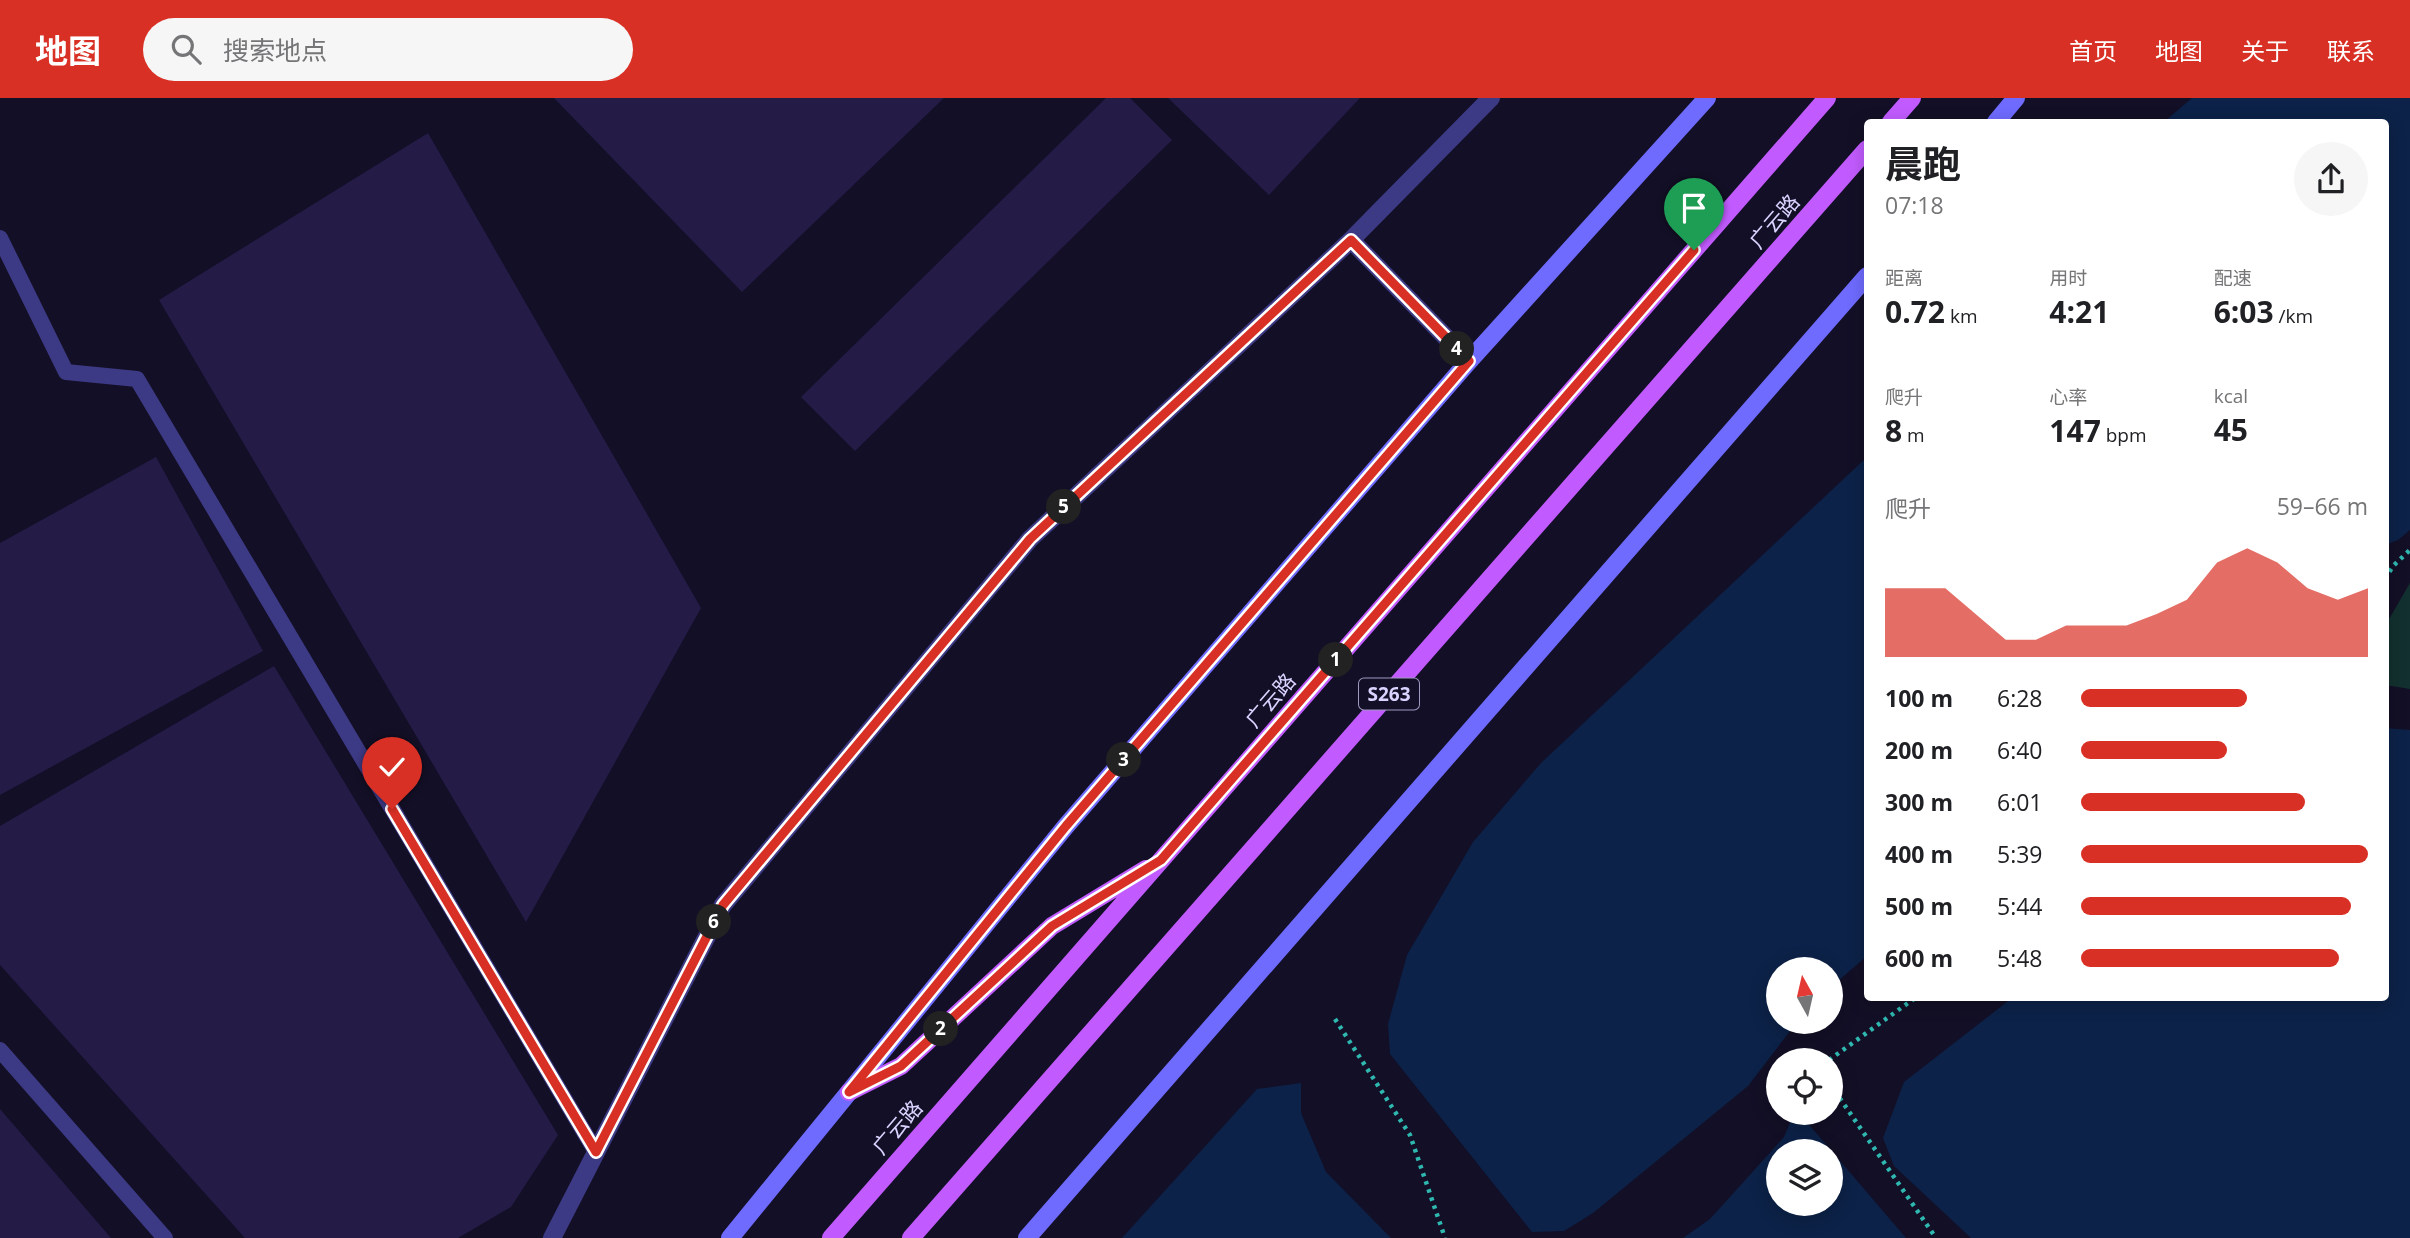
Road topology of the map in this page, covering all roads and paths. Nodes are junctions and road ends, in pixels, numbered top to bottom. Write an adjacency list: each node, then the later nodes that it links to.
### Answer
1 (1491, 98): 10 (street)
2 (1707, 98): 12 (main road)
3 (1827, 98): 15 (main road, 广云路 / S263)
4 (1912, 98): 6 (main road)
5 (2016, 98): 7 (main road)
6 (1894, 119)
7 (1998, 119)
8 (1864, 152): 27 (main road, 广云路 / S263)
9 (0, 238): 22 (lane)
10 (1351, 240): 12 (street); 22 (street)
11 (1864, 279): 28 (main road)
12 (1469, 361): 20 (main road)
13 (2410, 550): 14 (path)
14 (2389, 572)
15 (1161, 860): 20 (main road); 26 (main road, 广云路 / S263)
16 (1911, 1001): 19 (path)
17 (1335, 1018): 29 (path)
18 (0, 1050): 23 (lane)
19 (1843, 1050)
20 (849, 1092): 25 (main road)
21 (1843, 1103): 30 (path)
22 (596, 1152): 24 (street)
23 (164, 1238)
24 (552, 1238)
25 (730, 1238)
26 (831, 1238)
27 (911, 1238)
28 (1027, 1238)
29 (1446, 1238)
30 (1936, 1238)

